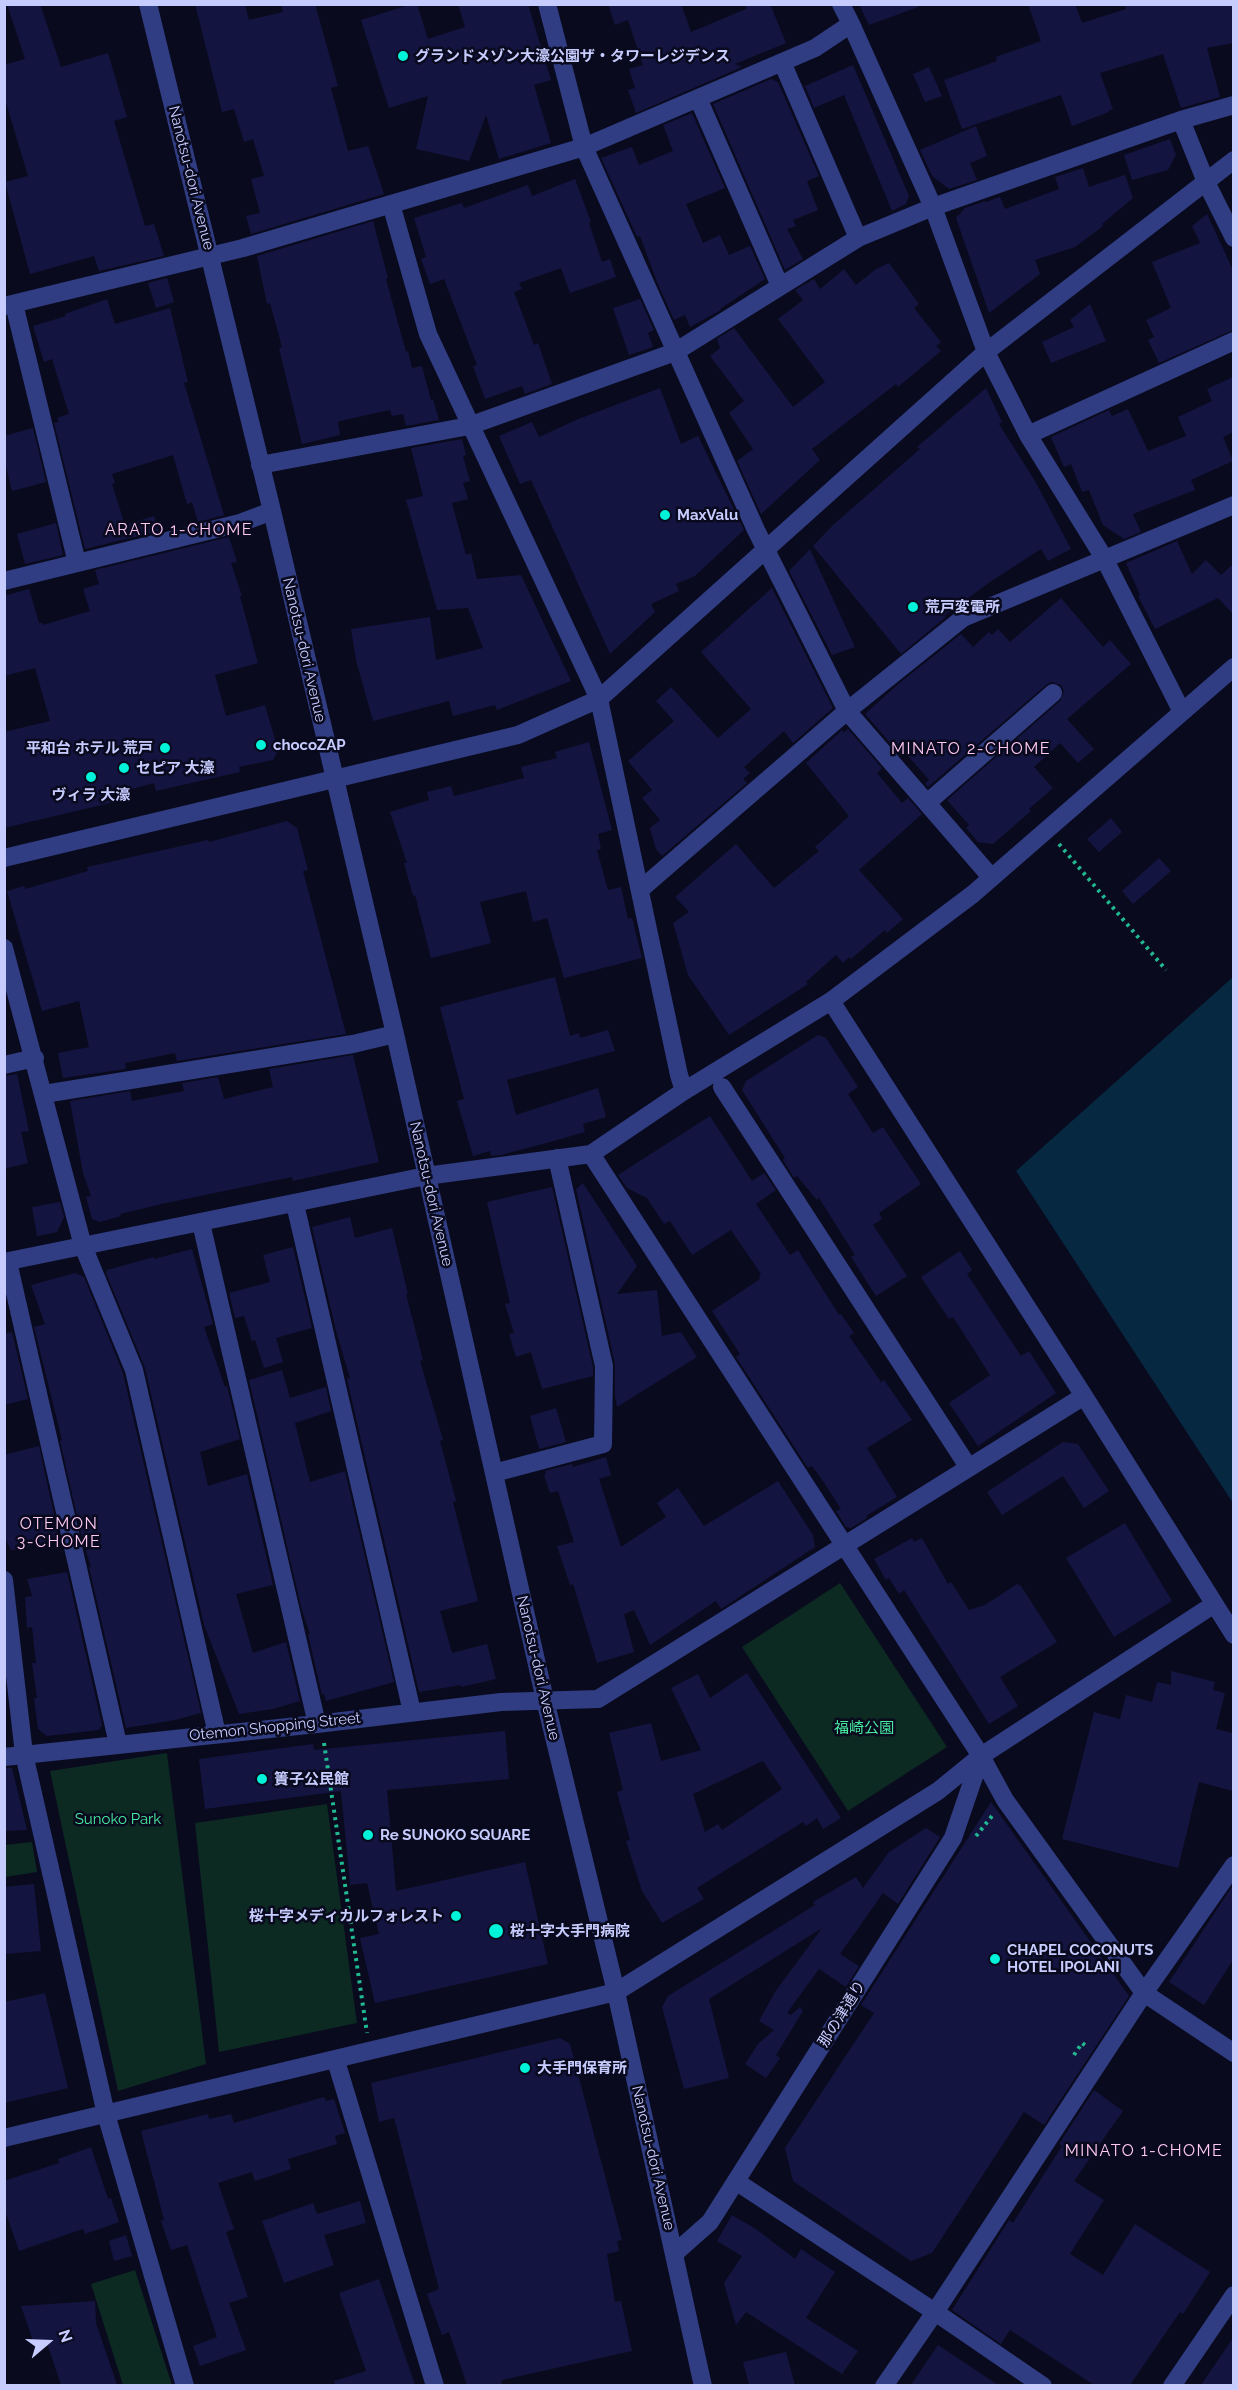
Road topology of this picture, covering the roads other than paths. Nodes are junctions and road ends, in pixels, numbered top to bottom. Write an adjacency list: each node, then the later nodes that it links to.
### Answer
1 (148, 4): 16 (street, Nanotsu-dori Avenue)
2 (547, 4): 9 (street)
3 (841, 4): 4 (street)
4 (851, 24): 5 (street); 13 (street)
5 (782, 63): 6 (street); 14 (street)
6 (698, 98): 9 (street); 17 (street)
7 (1233, 105): 8 (street)
8 (1181, 120): 11 (street); 13 (street)
9 (584, 147): 12 (street); 20 (street)
10 (1233, 160): 11 (street)
11 (1206, 182): 15 (street); 21 (street)
12 (391, 204): 16 (street); 22 (street)
13 (933, 207): 14 (street); 21 (street)
14 (858, 238): 17 (street)
15 (1233, 238)
16 (210, 256): 18 (street); 24 (street, Nanotsu-dori Avenue)
17 (780, 286): 20 (street)
18 (9, 305): 29 (street)
19 (1233, 341): 23 (street)
20 (675, 352): 22 (street); 27 (street)
21 (986, 352): 23 (street); 27 (street)
22 (469, 426): 24 (street); 33 (street)
23 (1028, 435): 28 (street)
24 (260, 465): 26 (street, Nanotsu-dori Avenue)
25 (1233, 505): 28 (street)
26 (272, 511): 29 (street); 36 (street, Nanotsu-dori Avenue)
27 (765, 549): 33 (street); 34 (street)
28 (1104, 558): 34 (street); 35 (street)
29 (77, 563): 30 (street)
30 (4, 581)
31 (1233, 667): 35 (street)
32 (1053, 693): 37 (street)
33 (599, 699): 36 (street); 40 (street)
34 (847, 711): 37 (street); 40 (street)
35 (1182, 712): 39 (street)
36 (334, 779): 38 (street); 43 (street, Nanotsu-dori Avenue)
37 (927, 804): 39 (street)
38 (4, 858)
39 (991, 877): 42 (street)
40 (641, 889): 47 (street)
41 (4, 948): 44 (street)
42 (831, 1001): 47 (street); 56 (street)
43 (395, 1034): 48 (street); 51 (street, Nanotsu-dori Avenue)
44 (35, 1058): 45 (street); 48 (street)
45 (4, 1065)
46 (722, 1087): 57 (street)
47 (684, 1091): 49 (street)
48 (44, 1094): 54 (street)
49 (591, 1154): 50 (street); 59 (street)
50 (557, 1158): 51 (street); 58 (street)
51 (426, 1176): 52 (street); 58 (street, Nanotsu-dori Avenue)
52 (295, 1204): 53 (street); 64 (street)
53 (201, 1223): 54 (street); 65 (street)
54 (83, 1246): 55 (street); 66 (street)
55 (6, 1262): 67 (street)
56 (1084, 1396): 57 (street, Otemon Shopping Street); 61 (street)
57 (969, 1468): 59 (street, Otemon Shopping Street)
58 (494, 1473): 63 (street, Nanotsu-dori Avenue)
59 (843, 1546): 63 (street, Otemon Shopping Street); 70 (street)
60 (4, 1580): 68 (street)
61 (1214, 1605): 62 (street); 70 (street)
62 (1233, 1635)
63 (545, 1700): 64 (street, Otemon Shopping Street); 72 (street, Nanotsu-dori Avenue)
64 (412, 1712): 65 (street, Otemon Shopping Street)
65 (320, 1729): 66 (street, Otemon Shopping Street)
66 (218, 1734): 67 (street, Otemon Shopping Street)
67 (118, 1744): 68 (street, Otemon Shopping Street)
68 (24, 1754): 69 (street, Otemon Shopping Street); 76 (street)
69 (4, 1756)
70 (981, 1756): 72 (street); 73 (street); 78 (street, 那の津通り)
71 (1233, 1865): 73 (street)
72 (616, 1992): 75 (street); 79 (street, Nanotsu-dori Avenue)
73 (1144, 1993): 74 (street); 81 (street)
74 (1222, 2047)
75 (336, 2061): 76 (street); 83 (street)
76 (106, 2114): 77 (street); 82 (street)
77 (4, 2138)
78 (737, 2182): 79 (street, 那の津通り); 81 (street)
79 (675, 2253): 84 (street, Nanotsu-dori Avenue)
80 (1233, 2295): 87 (street)
81 (935, 2312): 85 (street); 86 (street)
82 (185, 2385)
83 (435, 2385)
84 (703, 2385)
85 (884, 2385)
86 (1043, 2385)
87 (1172, 2385)

